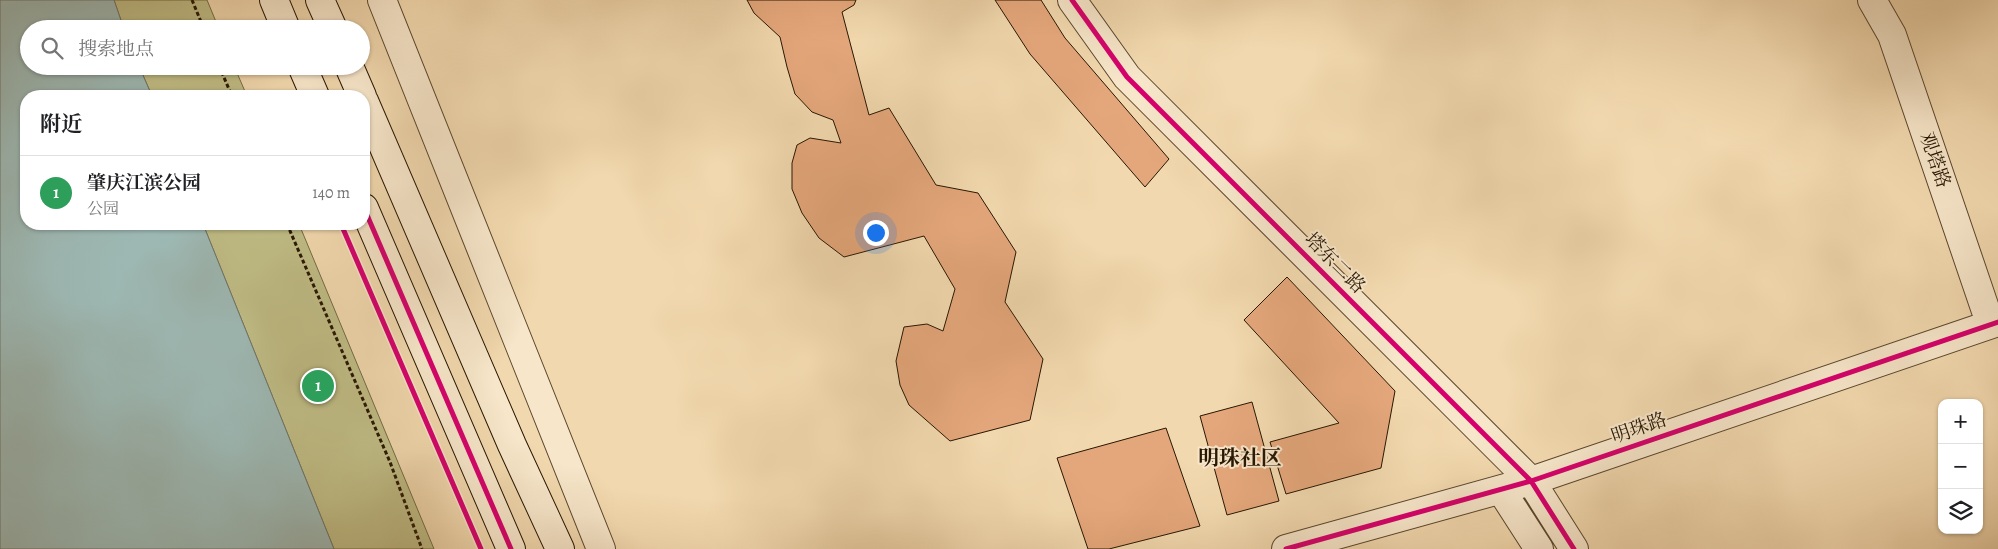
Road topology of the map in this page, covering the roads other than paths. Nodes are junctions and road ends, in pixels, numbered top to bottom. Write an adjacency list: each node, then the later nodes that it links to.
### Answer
1 (274, 0): 6 (street)
2 (320, 0): 7 (street)
3 (382, 0): 21 (street)
4 (1072, 0): 17 (street, 塔东二路)
5 (1872, 0): 14 (street, 观塔路)
6 (282, 20)
7 (329, 20)
8 (306, 75): 10 (street)
9 (353, 75): 11 (street)
10 (312, 90)
11 (359, 90)
12 (370, 115): 15 (street)
13 (370, 222): 16 (street)
14 (1994, 322): 17 (street, 明珠路)
15 (512, 445): 16 (street); 20 (street)
16 (474, 462): 19 (street)
17 (1531, 482): 18 (street, 明珠路); 24 (street, 塔东二路)
18 (1500, 490): 22 (street, 明珠路); 23 (street)
19 (511, 549)
20 (560, 549)
21 (601, 549)
22 (1286, 549)
23 (1539, 549)
24 (1574, 549)

